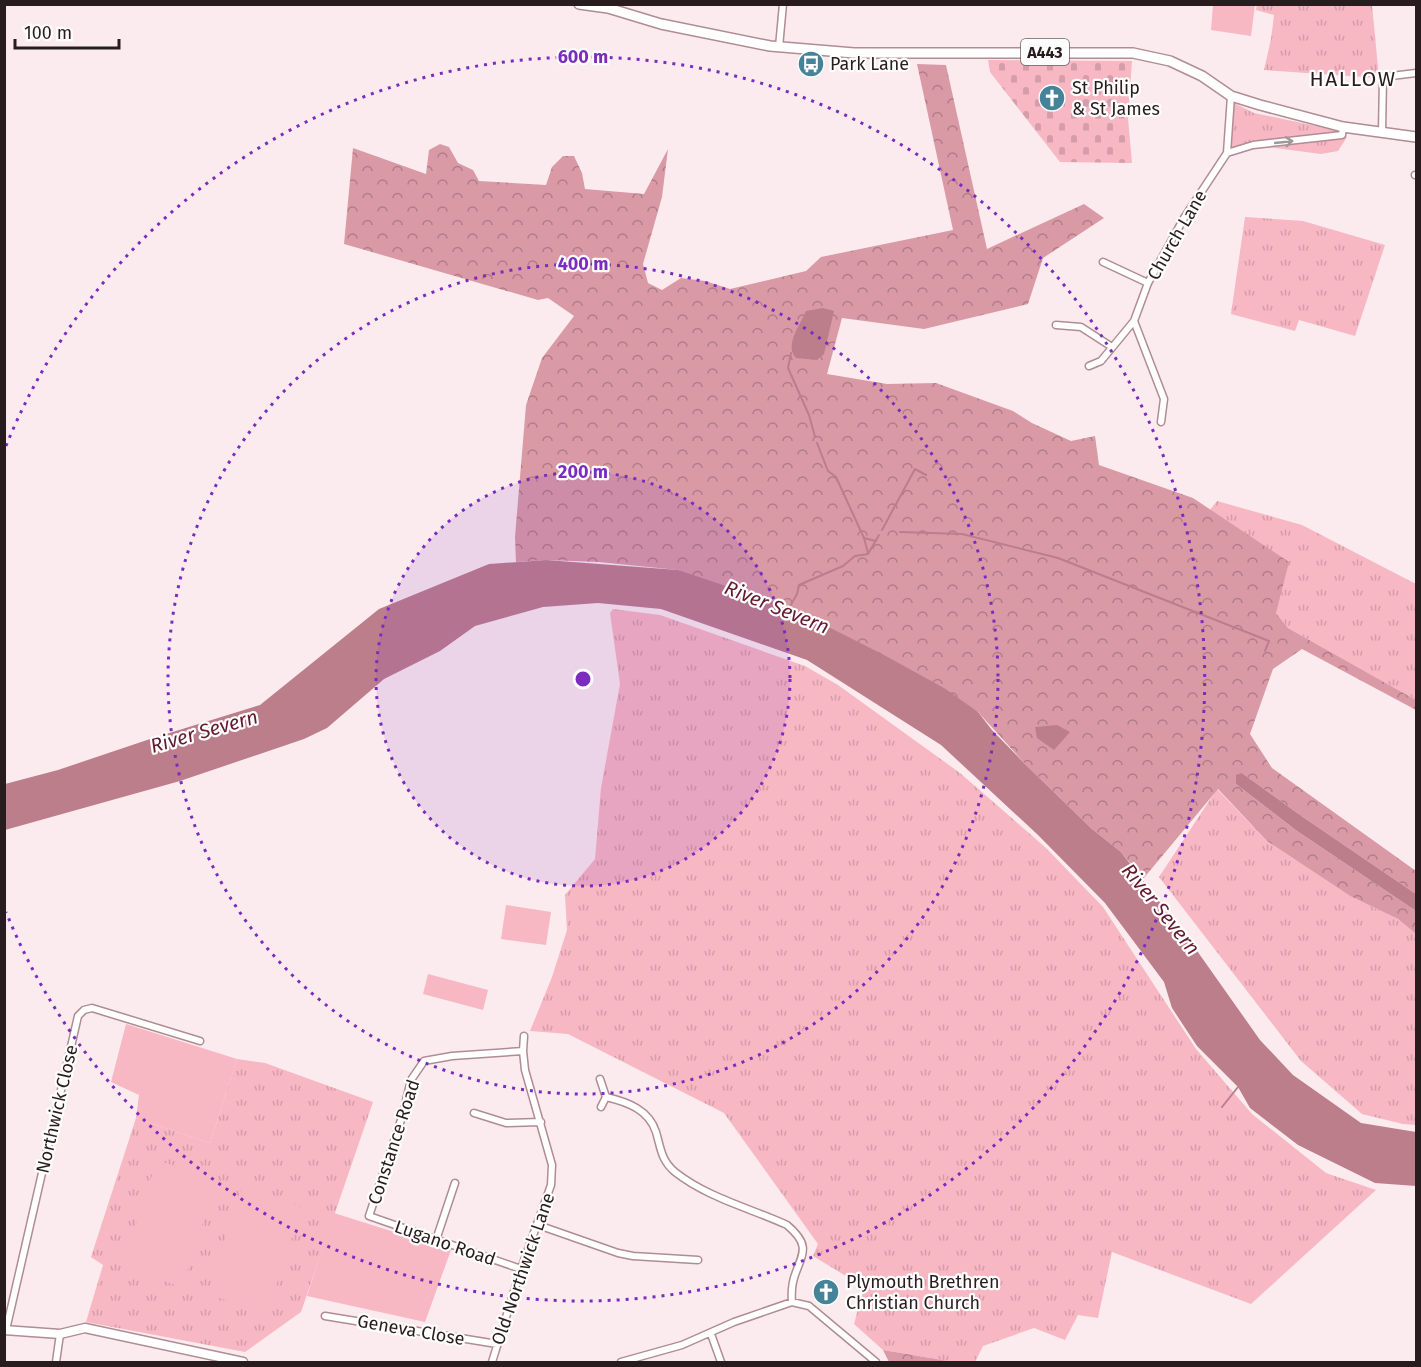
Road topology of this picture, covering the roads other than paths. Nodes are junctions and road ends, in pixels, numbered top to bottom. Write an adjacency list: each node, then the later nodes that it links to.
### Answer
1 (579, 4): 3 (main road, A443)
2 (783, 4): 3 (street)
3 (778, 47): 5 (main road, A443)
4 (1416, 73): 7 (street)
5 (1231, 96): 6 (main road, A443); 9 (street, Church Lane)
6 (1343, 127): 7 (main road, A443); 9 (street, one-way to 6)
7 (1382, 132): 8 (main road, A443)
8 (1416, 137)
9 (1227, 153): 11 (street, Church Lane)
10 (1103, 262): 11 (street)
11 (1148, 283): 12 (street, Church Lane)
12 (1134, 321): 14 (street, Church Lane); 16 (street)
13 (1056, 325): 14 (street)
14 (1112, 347): 15 (street, Church Lane)
15 (1089, 366)
16 (1161, 422)
17 (524, 1036): 19 (street, Old Northwick Lane)
18 (200, 1041): 33 (street, Northwick Close)
19 (523, 1051): 24 (street, Old Northwick Lane); 26 (street, Constance Road)
20 (600, 1079): 21 (street)
21 (606, 1097): 22 (street); 31 (street)
22 (601, 1107)
23 (474, 1113): 24 (street)
24 (541, 1122): 27 (street, Old Northwick Lane)
25 (455, 1183): 28 (street)
26 (369, 1216): 28 (street, Lugano Road)
27 (538, 1225): 29 (street); 30 (street, Old Northwick Lane)
28 (436, 1240): 30 (street, Lugano Road)
29 (698, 1260)
30 (520, 1269): 36 (street, Old Northwick Lane)
31 (792, 1302): 35 (street); 42 (street)
32 (325, 1316): 36 (street, Geneva Close)
33 (5, 1330): 34 (street)
34 (60, 1334): 38 (street); 39 (street)
35 (711, 1334): 40 (street); 41 (street)
36 (497, 1344): 37 (street, Old Northwick Lane)
37 (494, 1361)
38 (56, 1362)
39 (243, 1362)
40 (623, 1362)
41 (722, 1362)
42 (876, 1362)

